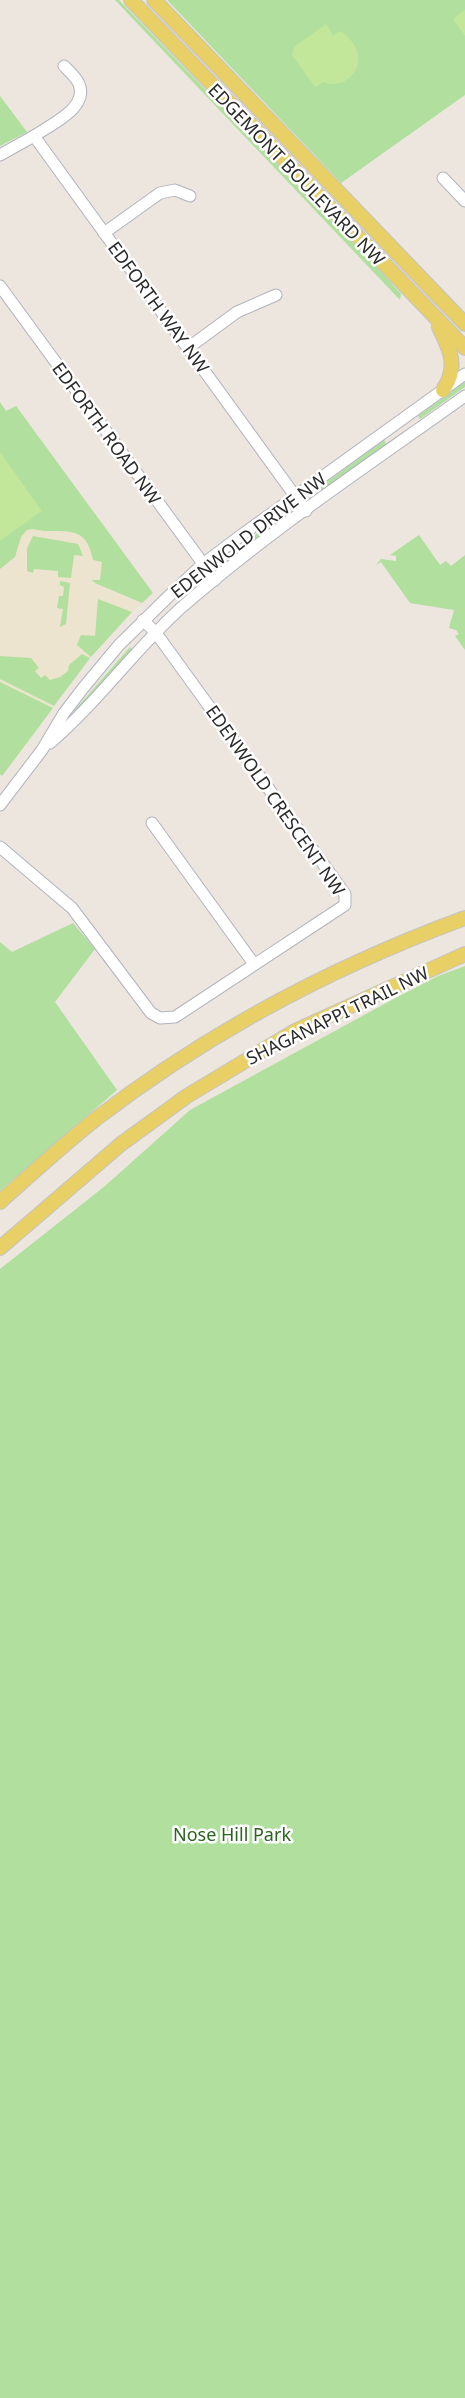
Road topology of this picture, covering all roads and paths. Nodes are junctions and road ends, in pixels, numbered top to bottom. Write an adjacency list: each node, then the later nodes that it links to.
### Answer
1 (131, 0): 12 (main road, EDGEMONT BOULEVARD NW)
2 (154, 0): 13 (main road, EDGEMONT BOULEVARD NW)
3 (64, 66): 4 (street)
4 (34, 136): 5 (street); 9 (street, EDFORTH WAY NW)
5 (0, 155)
6 (443, 178): 8 (street)
7 (190, 196): 9 (street)
8 (465, 201)
9 (104, 233): 14 (street, EDFORTH WAY NW)
10 (0, 286): 21 (street, EDFORTH ROAD NW)
11 (276, 294): 14 (street)
12 (434, 318): 15 (main road, EDGEMONT BOULEVARD NW); 17 (main road)
13 (465, 324)
14 (188, 348): 19 (street, EDFORTH WAY NW)
15 (465, 348)
16 (465, 374): 17 (street, EDENWOLD DRIVE NW)
17 (442, 390): 19 (street, EDENWOLD DRIVE NW)
18 (465, 396): 20 (street, EDENWOLD DRIVE NW)
19 (296, 496): 20 (street, EDFORTH WAY NW); 21 (street, EDENWOLD DRIVE NW)
20 (306, 510): 22 (street, EDENWOLD DRIVE NW)
21 (203, 564): 22 (street, EDFORTH ROAD NW); 23 (street, EDENWOLD DRIVE NW)
22 (215, 580): 24 (street, EDENWOLD DRIVE NW)
23 (143, 620): 24 (street, EDENWOLD CRESCENT NW); 25 (street, EDENWOLD DRIVE NW)
24 (156, 633): 25 (street, EDENWOLD DRIVE NW); 31 (street, EDENWOLD CRESCENT NW)
25 (42, 750): 26 (street, EDENWOLD DRIVE NW)
26 (0, 805)
27 (152, 824): 31 (street)
28 (0, 847): 31 (street, EDENWOLD CRESCENT NW)
29 (465, 918): 32 (main road, SHAGANAPPI TRAIL NW)
30 (465, 954): 33 (main road, SHAGANAPPI TRAIL NW)
31 (254, 964)
32 (0, 1202)
33 (0, 1248)

